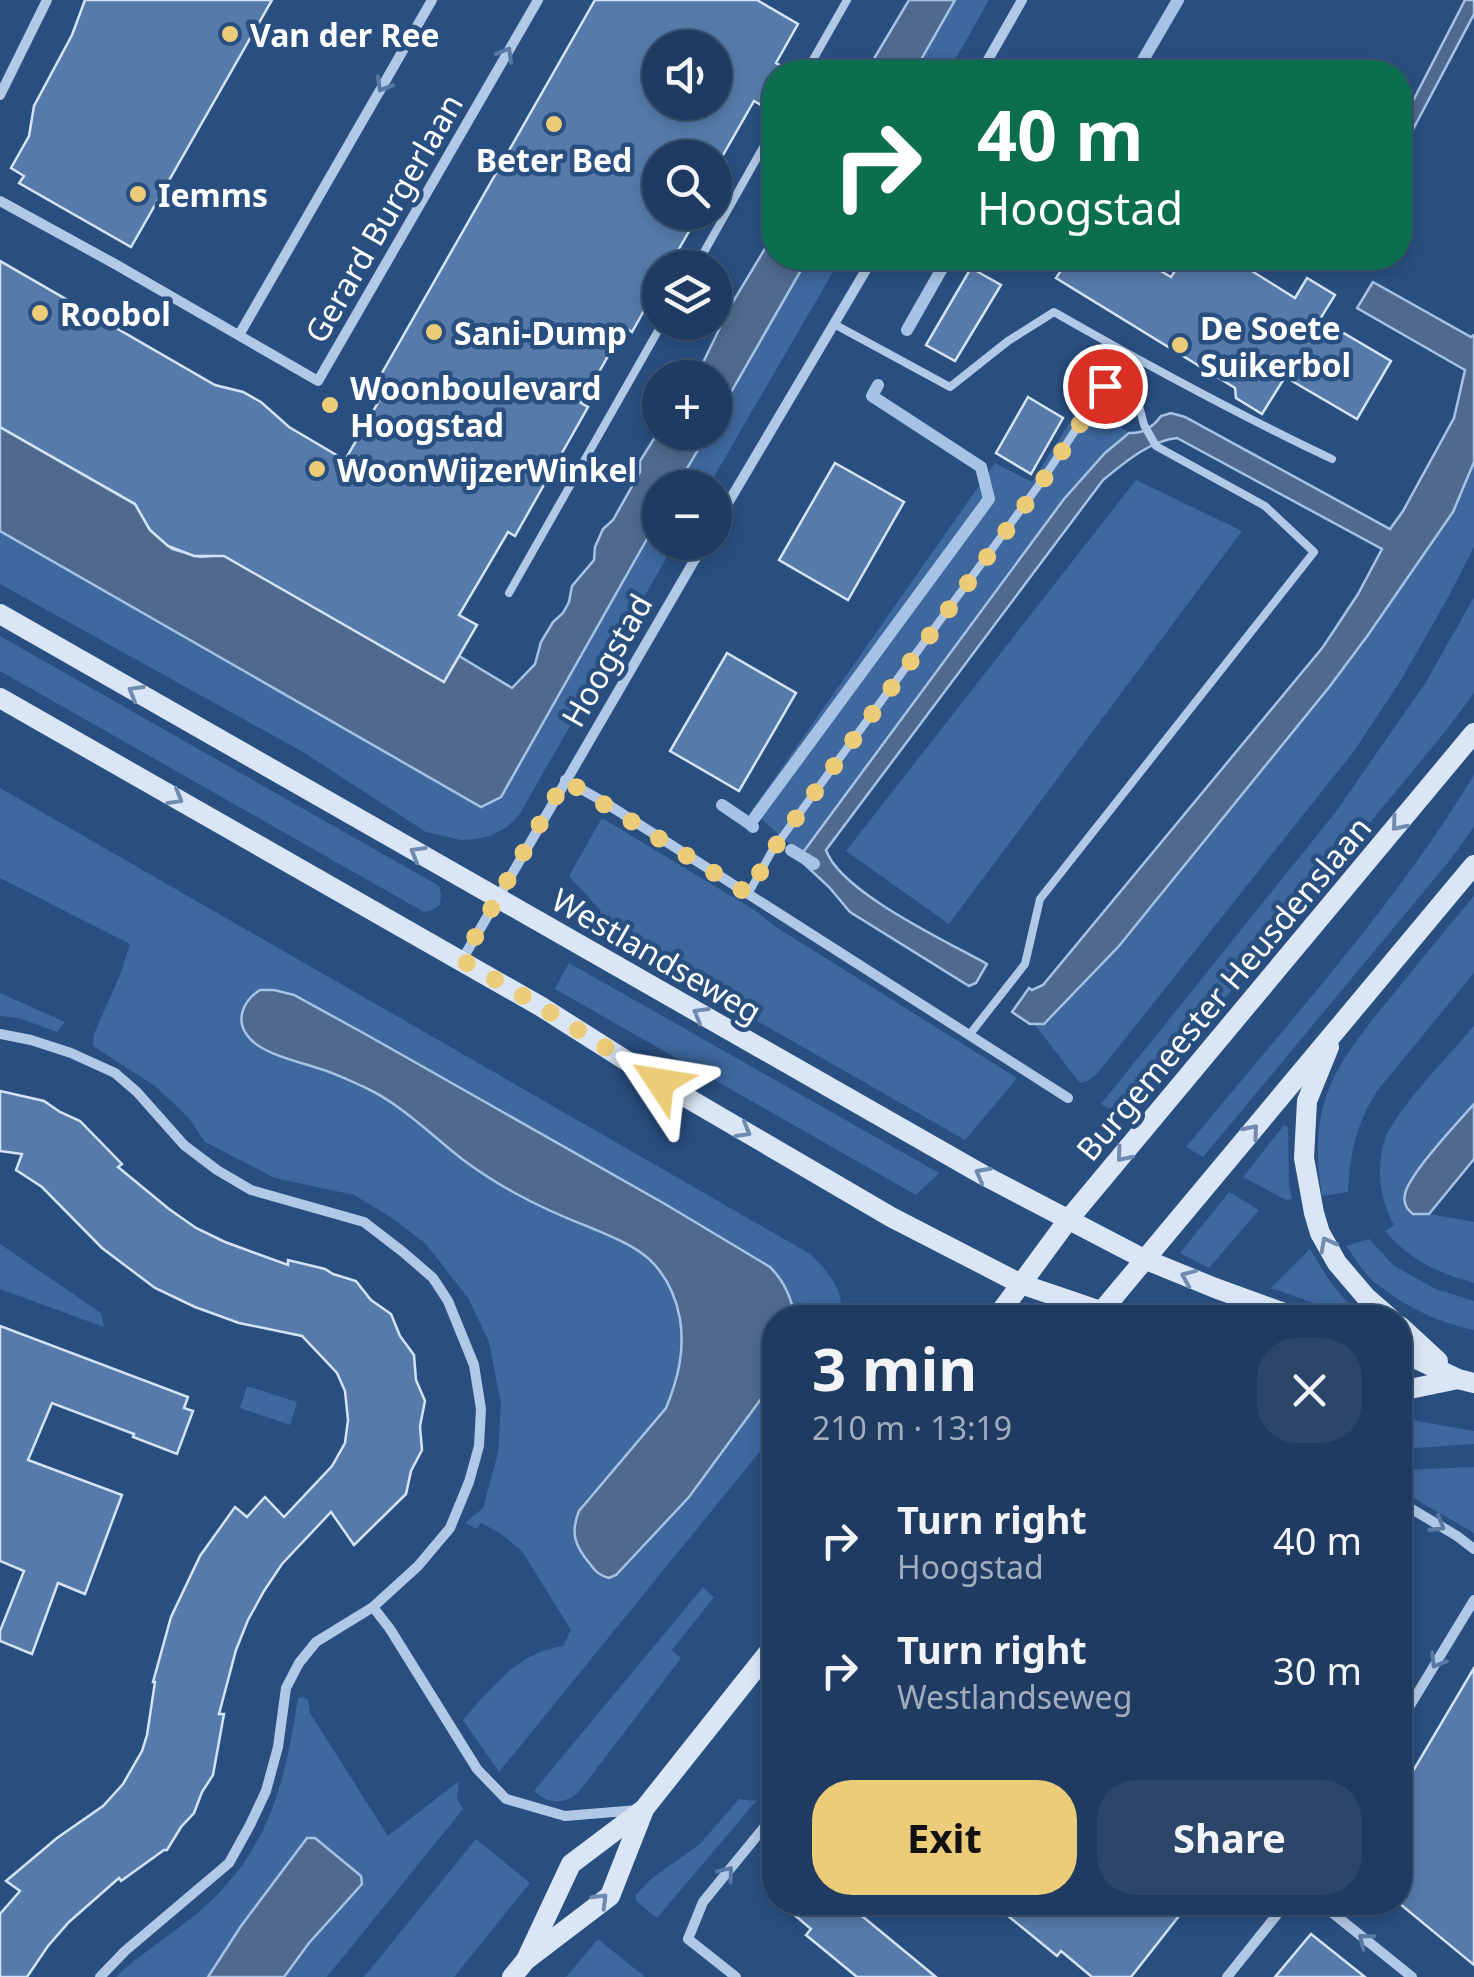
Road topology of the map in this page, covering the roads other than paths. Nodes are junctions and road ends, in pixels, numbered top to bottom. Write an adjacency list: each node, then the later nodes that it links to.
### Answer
1 (47, 0): 8 (street)
2 (432, 0): 14 (street, Gerard Burgerlaan, one-way to 14)
3 (538, 0): 14 (street, Gerard Burgerlaan, one-way to 3)
4 (847, 0): 6 (lane)
5 (1022, 0): 7 (street)
6 (813, 60)
7 (988, 60)
8 (0, 96)
9 (762, 149): 11 (lane)
10 (0, 201): 14 (street, Gerard Burgerlaan)
11 (704, 250)
12 (866, 270): 13 (street)
13 (834, 324): 16 (lane); 18 (street)
14 (239, 336)
15 (653, 340): 20 (lane)
16 (1126, 354): 17 (lane); 26 (lane); 31 (lane)
17 (1332, 459)
18 (732, 497)
19 (694, 560): 24 (street, Hoogstad)
20 (509, 593)
21 (0, 614): 27 (main road, Westlandseweg, one-way to 21)
22 (0, 698): 28 (main road, one-way to 28)
23 (1474, 733): 33 (main road, Burgemeester Heusdenslaan, one-way to 33)
24 (565, 780): 26 (street); 27 (street, Hoogstad)
25 (1474, 866): 29 (main road)
26 (748, 894): 31 (street)
27 (496, 898): 28 (street, Hoogstad); 33 (main road, Westlandseweg, one-way to 27)
28 (462, 960): 35 (main road, one-way to 35)
29 (1336, 1029): 34 (main road, one-way to 29); 40 (main road, one-way to 29)
30 (0, 1034): 48 (street)
31 (970, 1034): 32 (street)
32 (1068, 1098)
33 (1068, 1220): 34 (main road, Westlandseweg); 35 (main road, Burgemeester Heusdenslaan)
34 (1144, 1258): 38 (main road); 39 (main road, Westlandseweg, one-way to 34)
35 (1021, 1284): 36 (main road, Burgemeester Heusdenslaan); 37 (main road)
36 (1006, 1305)
37 (1079, 1305)
38 (1113, 1305)
39 (1262, 1305)
40 (1376, 1305)
41 (1412, 1336): 43 (main road)
42 (1412, 1356): 43 (main road)
43 (1466, 1381): 44 (main road)
44 (1412, 1389)
45 (1412, 1509): 46 (street, one-way to 46)
46 (1474, 1549)
47 (1474, 1600): 50 (street, one-way to 50)
48 (373, 1607): 51 (street); 56 (street)
49 (762, 1660): 51 (main road)
50 (1412, 1702)
51 (644, 1809): 55 (main road); 55 (main road, one-way to 51)
52 (762, 1830): 58 (street, one-way to 52)
53 (1277, 1915): 59 (street)
54 (1334, 1915): 60 (street, one-way to 54)
55 (526, 1960): 57 (main road)
56 (100, 1977)
57 (512, 1977)
58 (736, 1977)
59 (1227, 1977)
60 (1412, 1977)

